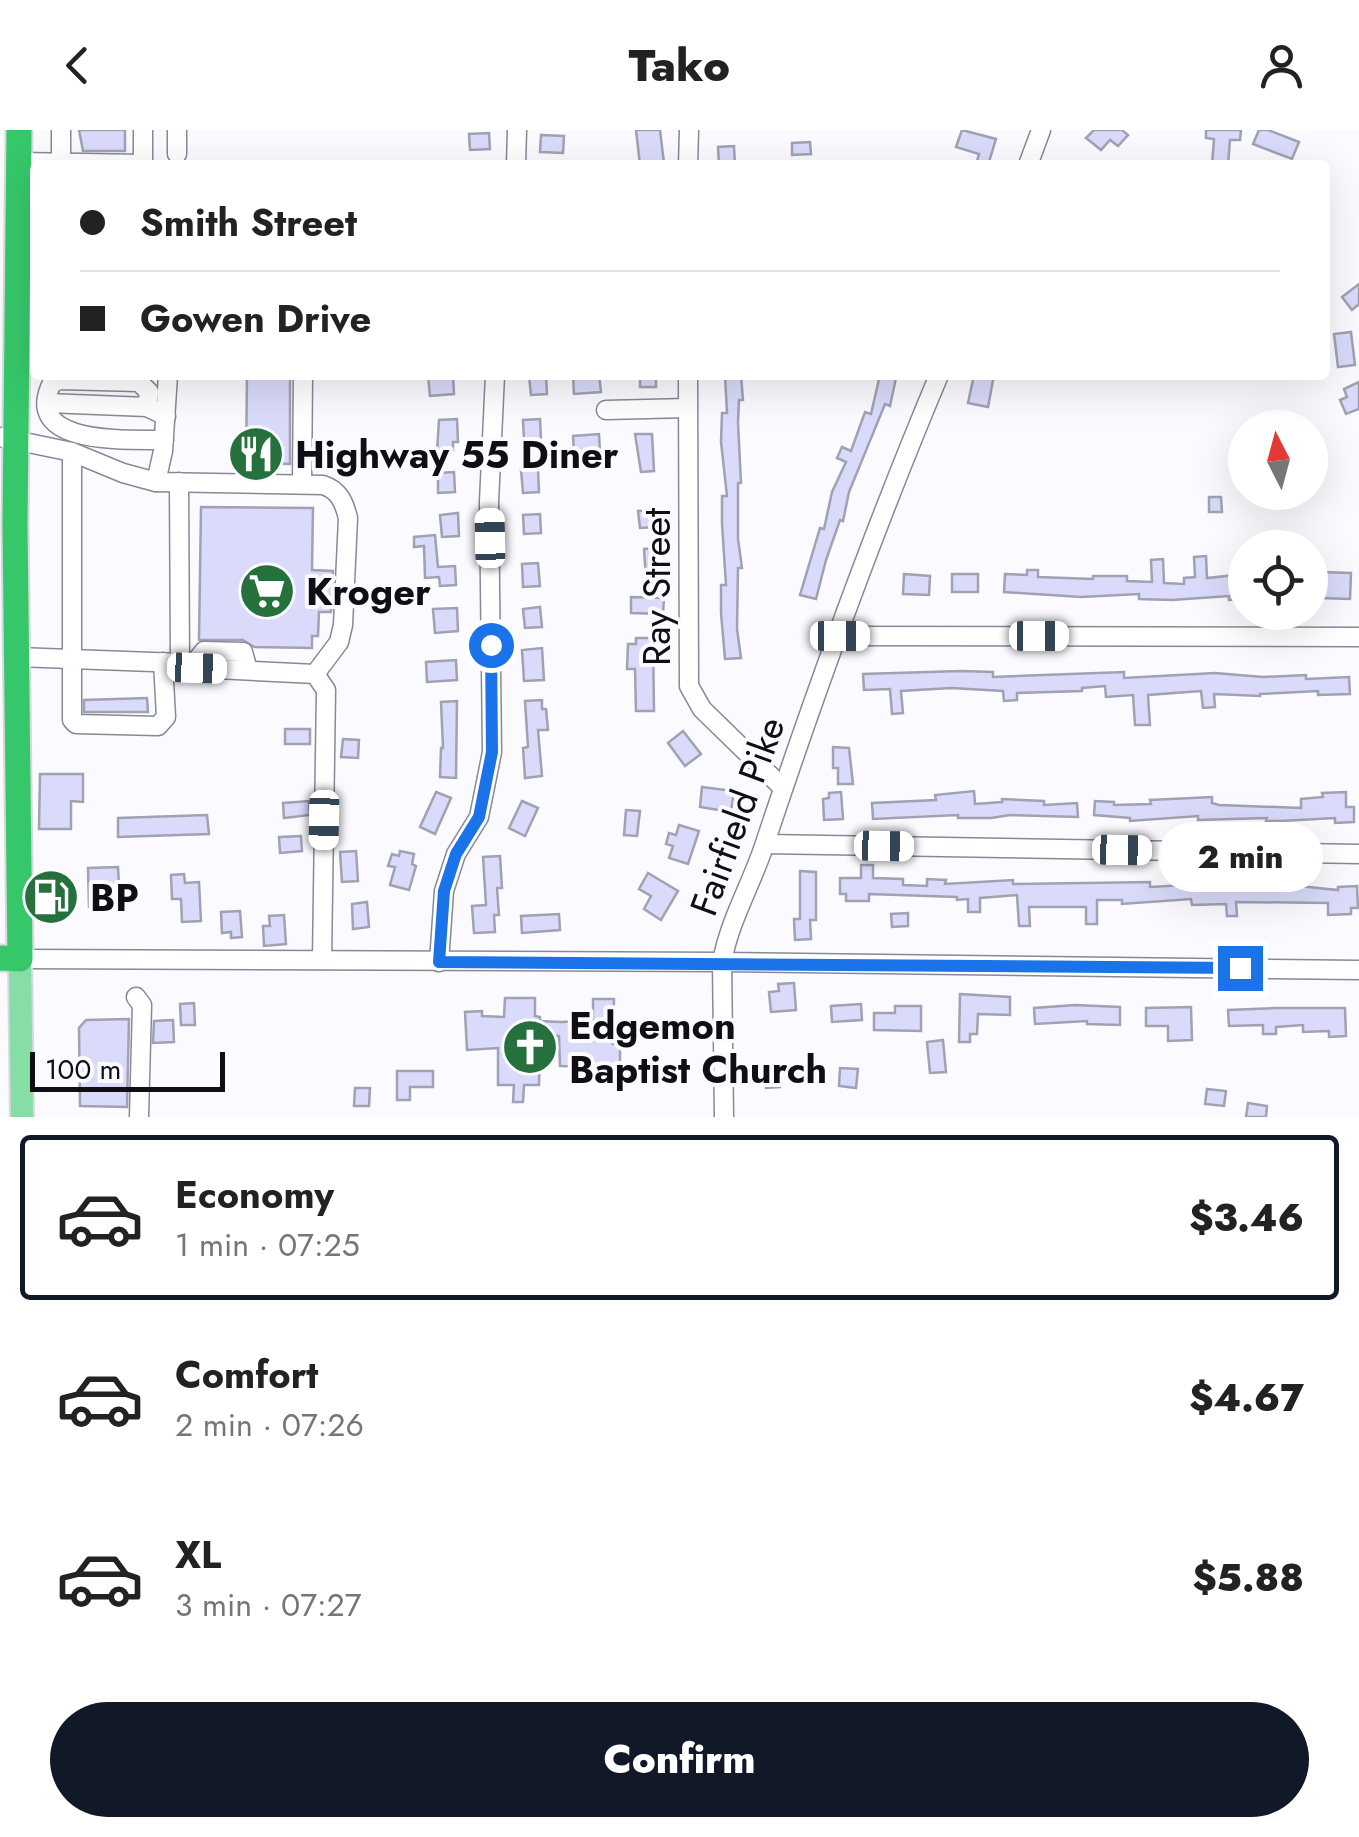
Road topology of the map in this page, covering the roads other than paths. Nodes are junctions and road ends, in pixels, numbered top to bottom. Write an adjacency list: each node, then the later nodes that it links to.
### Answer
1 (20, 130): 14 (highway)
2 (61, 130): 9 (street)
3 (143, 130): 10 (street)
4 (177, 130): 8 (street)
5 (517, 130): 11 (street)
6 (688, 130): 12 (street)
7 (1041, 130): 13 (street)
8 (178, 154)
9 (61, 160)
10 (144, 160)
11 (516, 160)
12 (688, 160)
13 (1030, 160)
14 (13, 167): 15 (highway)
15 (27, 278): 16 (highway)
16 (9, 344): 25 (highway)
17 (168, 380): 24 (street)
18 (302, 380): 30 (street)
19 (495, 380): 42 (street)
20 (688, 380): 22 (street, Ray Street)
21 (937, 380): 31 (street, Fairfield Pike)
22 (688, 408): 23 (street); 37 (street, Ray Street)
23 (606, 410)
24 (166, 416): 26 (street); 26 (street)
25 (8, 438): 27 (street); 35 (highway)
26 (164, 440): 28 (street)
27 (72, 452): 28 (street); 33 (street)
28 (156, 482): 29 (street)
29 (179, 482): 30 (street); 34 (street)
30 (302, 484): 36 (street)
31 (840, 636): 32 (street); 37 (street, Fairfield Pike)
32 (1359, 637)
33 (70, 658): 34 (street); 34 (street); 35 (street)
34 (178, 664): 36 (street)
35 (11, 665): 40 (highway)
36 (320, 682): 41 (street)
37 (782, 788): 38 (street, Fairfield Pike)
38 (765, 844): 39 (street); 43 (street, Fairfield Pike)
39 (1359, 854)
40 (10, 958): 41 (street, Fairfield Pike); 46 (main road)
41 (322, 960): 42 (street, Fairfield Pike)
42 (439, 962): 43 (street, Fairfield Pike)
43 (722, 962): 44 (street); 48 (street)
44 (1359, 970)
45 (136, 996): 47 (street)
46 (22, 1117)
47 (139, 1117)
48 (724, 1117)

